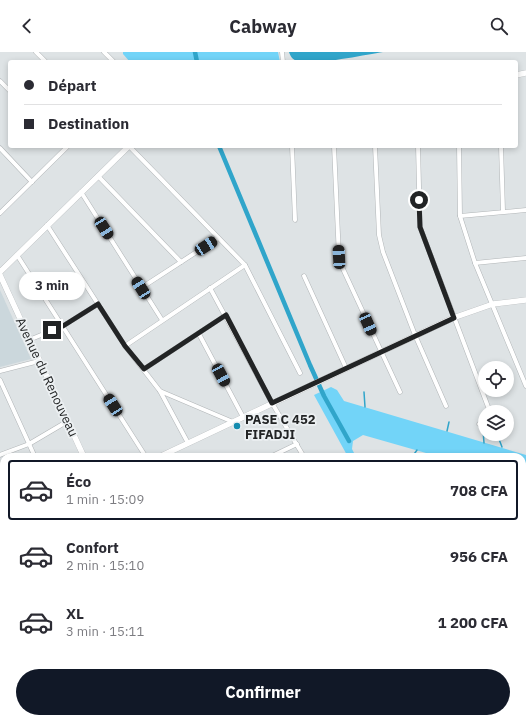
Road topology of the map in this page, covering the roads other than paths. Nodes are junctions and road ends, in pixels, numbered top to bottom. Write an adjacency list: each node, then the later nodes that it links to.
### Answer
1 (36, 52): 3 (street)
2 (104, 52): 4 (street)
3 (44, 60)
4 (112, 60)
5 (0, 81): 6 (street)
6 (8, 89)
7 (0, 148): 18 (street)
8 (64, 148): 18 (street)
9 (127, 148): 17 (street)
10 (131, 148): 26 (street)
11 (292, 148): 24 (street)
12 (334, 148): 48 (street)
13 (375, 148): 45 (street)
14 (418, 148): 41 (street)
15 (459, 148): 23 (street)
16 (501, 148): 22 (street)
17 (98, 176): 19 (street); 29 (street)
18 (32, 182): 21 (street)
19 (81, 192): 25 (street); 35 (street)
20 (526, 210): 22 (street)
21 (1, 211)
22 (503, 211): 23 (street)
23 (460, 216): 30 (street)
24 (295, 220)
25 (47, 225): 27 (street); 38 (street)
26 (218, 238): 29 (street); 31 (street)
27 (16, 255): 32 (street); 43 (street)
28 (526, 258): 30 (street)
29 (181, 262): 35 (street)
30 (475, 263): 39 (street)
31 (244, 265): 36 (street); 53 (street)
32 (0, 272)
33 (304, 276): 50 (street)
34 (1, 279): 46 (street, Avenue du Renouveau)
35 (141, 288): 42 (street)
36 (210, 288): 40 (street); 42 (street)
37 (526, 300): 39 (street)
38 (98, 304): 43 (street); 47 (street)
39 (493, 304): 41 (street); 55 (street)
40 (226, 315): 44 (street); 58 (street)
41 (454, 318): 45 (street); 59 (street)
42 (162, 320): 47 (street)
43 (63, 326): 46 (street); 70 (street)
44 (199, 334): 51 (street); 61 (street)
45 (415, 335): 48 (street); 60 (street)
46 (29, 340): 49 (street, Avenue du Renouveau)
47 (125, 346): 51 (street)
48 (380, 352): 50 (street); 57 (street)
49 (39, 361): 52 (street); 62 (street, Avenue du Renouveau)
50 (346, 368): 58 (street)
51 (144, 369): 56 (street)
52 (0, 371)
53 (300, 373)
54 (0, 380): 65 (street)
55 (526, 386)
56 (160, 391): 63 (street); 64 (street)
57 (400, 392)
58 (272, 403): 61 (street); 66 (street)
59 (487, 405)
60 (446, 406)
61 (243, 417): 63 (street)
62 (68, 421): 65 (street); 69 (street, Avenue du Renouveau)
63 (233, 422): 64 (street)
64 (188, 443): 71 (street)
65 (29, 444): 67 (street); 68 (street)
66 (297, 444): 72 (street); 73 (street)
67 (5, 453)
68 (33, 453)
69 (82, 453)
70 (143, 453)
71 (167, 453)
72 (278, 453)
73 (302, 453)

